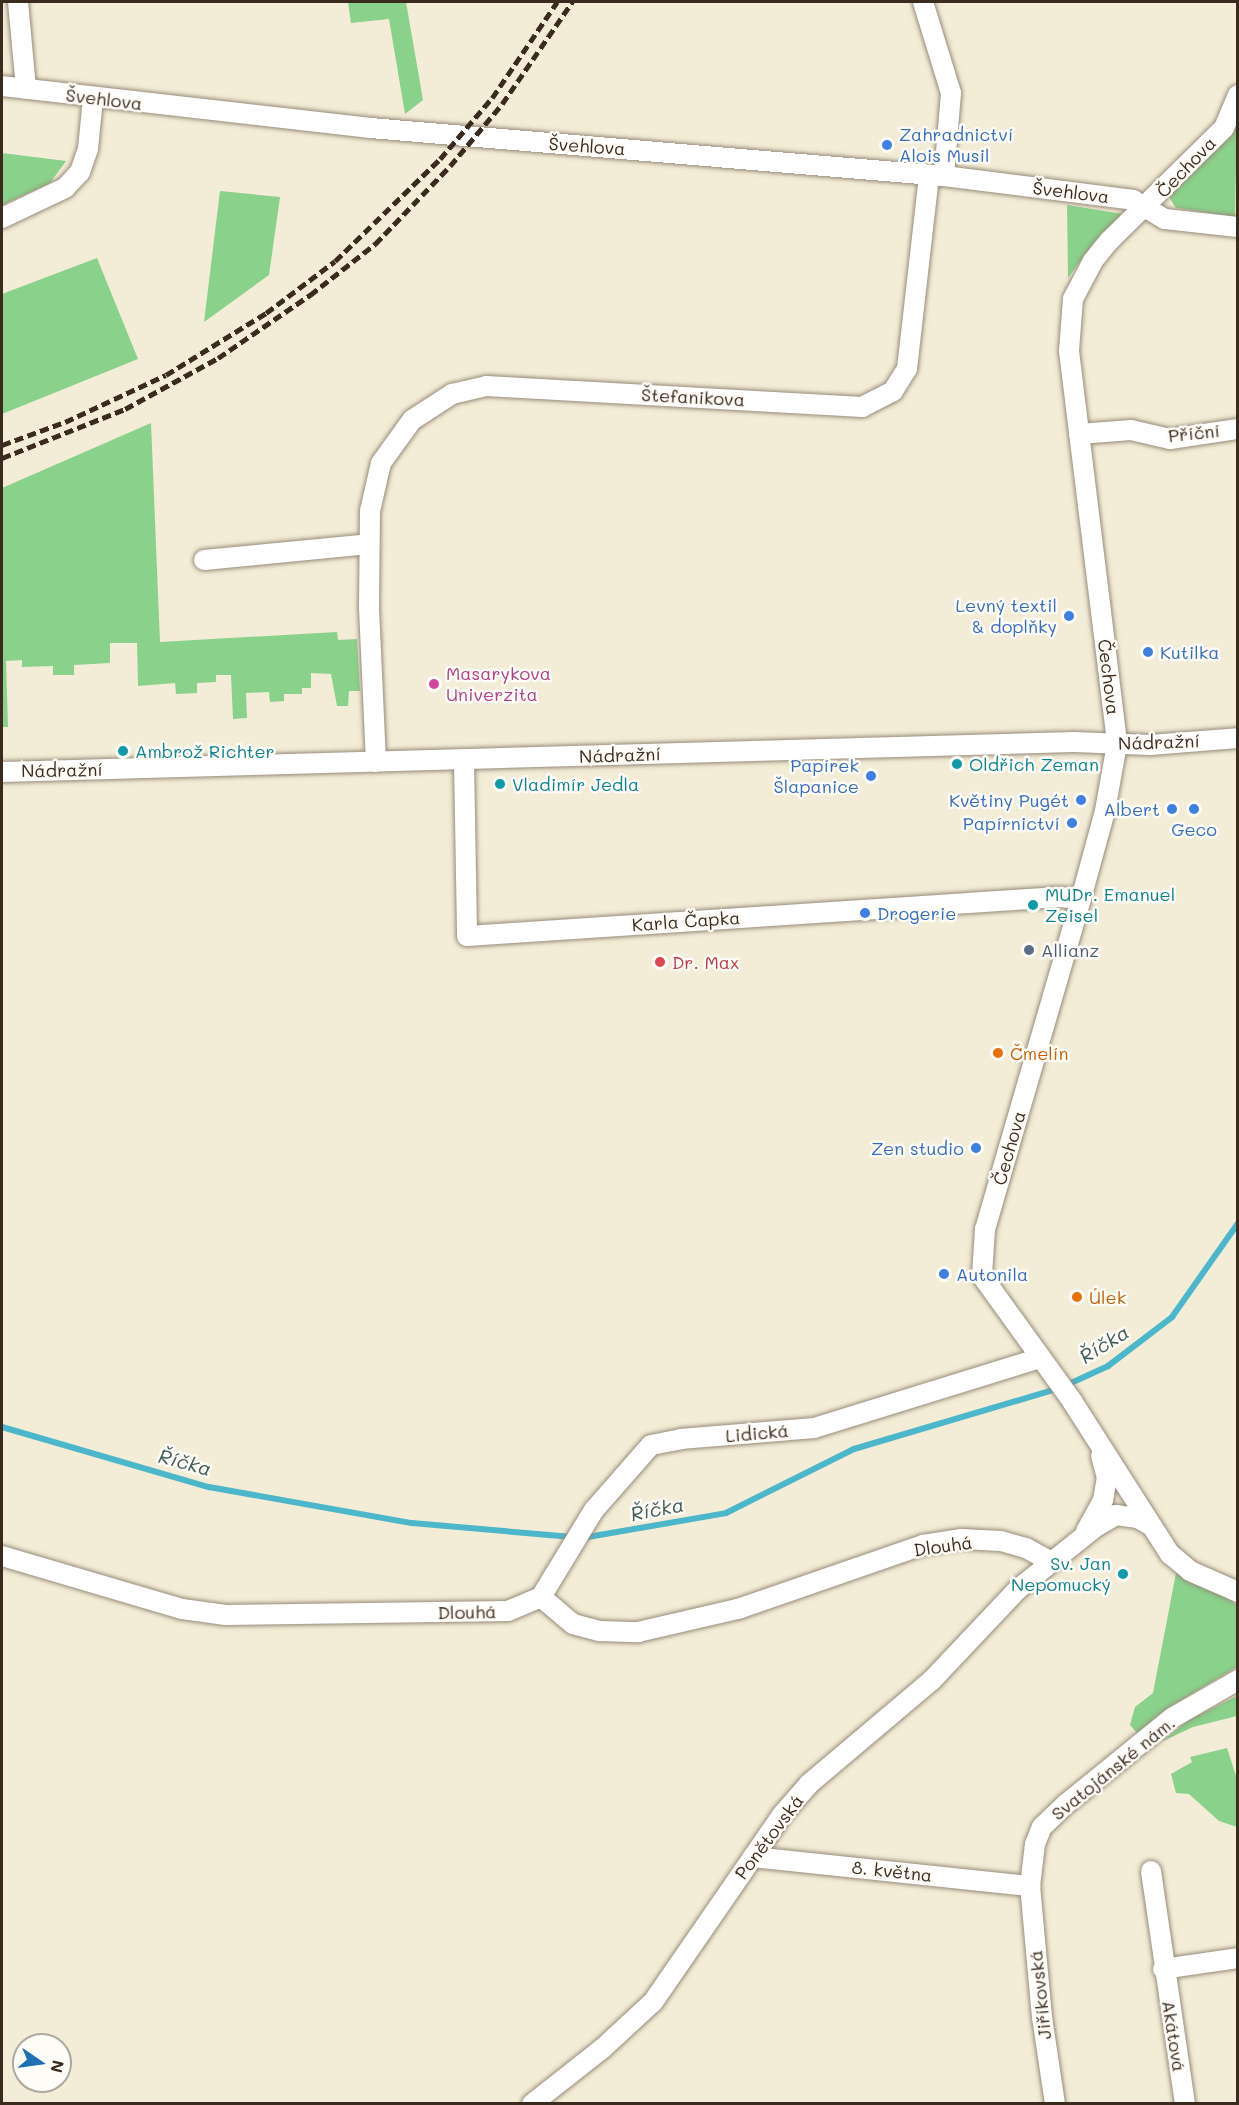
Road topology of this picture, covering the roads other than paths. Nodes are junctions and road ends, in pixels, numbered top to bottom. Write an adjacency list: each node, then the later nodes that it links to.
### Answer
1 (18, 2): 4 (street)
2 (923, 2): 7 (street, Štefanikova)
3 (2, 86): 4 (street, Švehlova)
4 (26, 89): 6 (street, Švehlova)
5 (1238, 95): 8 (street, Čechova)
6 (93, 98): 7 (street, Švehlova); 9 (street)
7 (936, 176): 8 (street, Švehlova); 13 (street, Štefanikova)
8 (1148, 206): 10 (street, Čechova); 12 (street, Čechova)
9 (2, 218)
10 (1238, 227)
11 (1238, 429): 12 (street, Příční)
12 (1079, 434): 16 (street, Čechova)
13 (369, 544): 14 (street); 18 (street, Štefanikova)
14 (204, 560)
15 (1238, 738): 16 (street, Nádražní)
16 (1117, 744): 17 (street, Nádražní); 20 (street, Čechova)
17 (464, 760): 18 (street, Nádražní); 20 (street, Karla Čapka)
18 (376, 762): 19 (street, Nádražní)
19 (2, 772)
20 (1082, 899): 21 (street, Čechova)
21 (1045, 1365): 22 (street); 28 (street, Lidická)
22 (1099, 1444): 23 (street); 24 (street)
23 (1150, 1525): 24 (street); 27 (street)
24 (1075, 1543): 26 (street)
25 (2, 1556): 28 (street, Dlouhá)
26 (1051, 1562): 28 (street, Dlouhá); 30 (street, Ponětovská)
27 (1238, 1592)
28 (541, 1597)
29 (1238, 1680): 32 (street, Svatojánské nám.)
30 (753, 1857): 32 (street, 8. května); 35 (street, Ponětovská)
31 (1151, 1870): 34 (street, Akátová)
32 (1030, 1886): 36 (street, Jiříkovská)
33 (1238, 1958): 34 (street)
34 (1163, 1969): 37 (street, Akátová)
35 (532, 2103)
36 (1055, 2103)
37 (1185, 2103)

